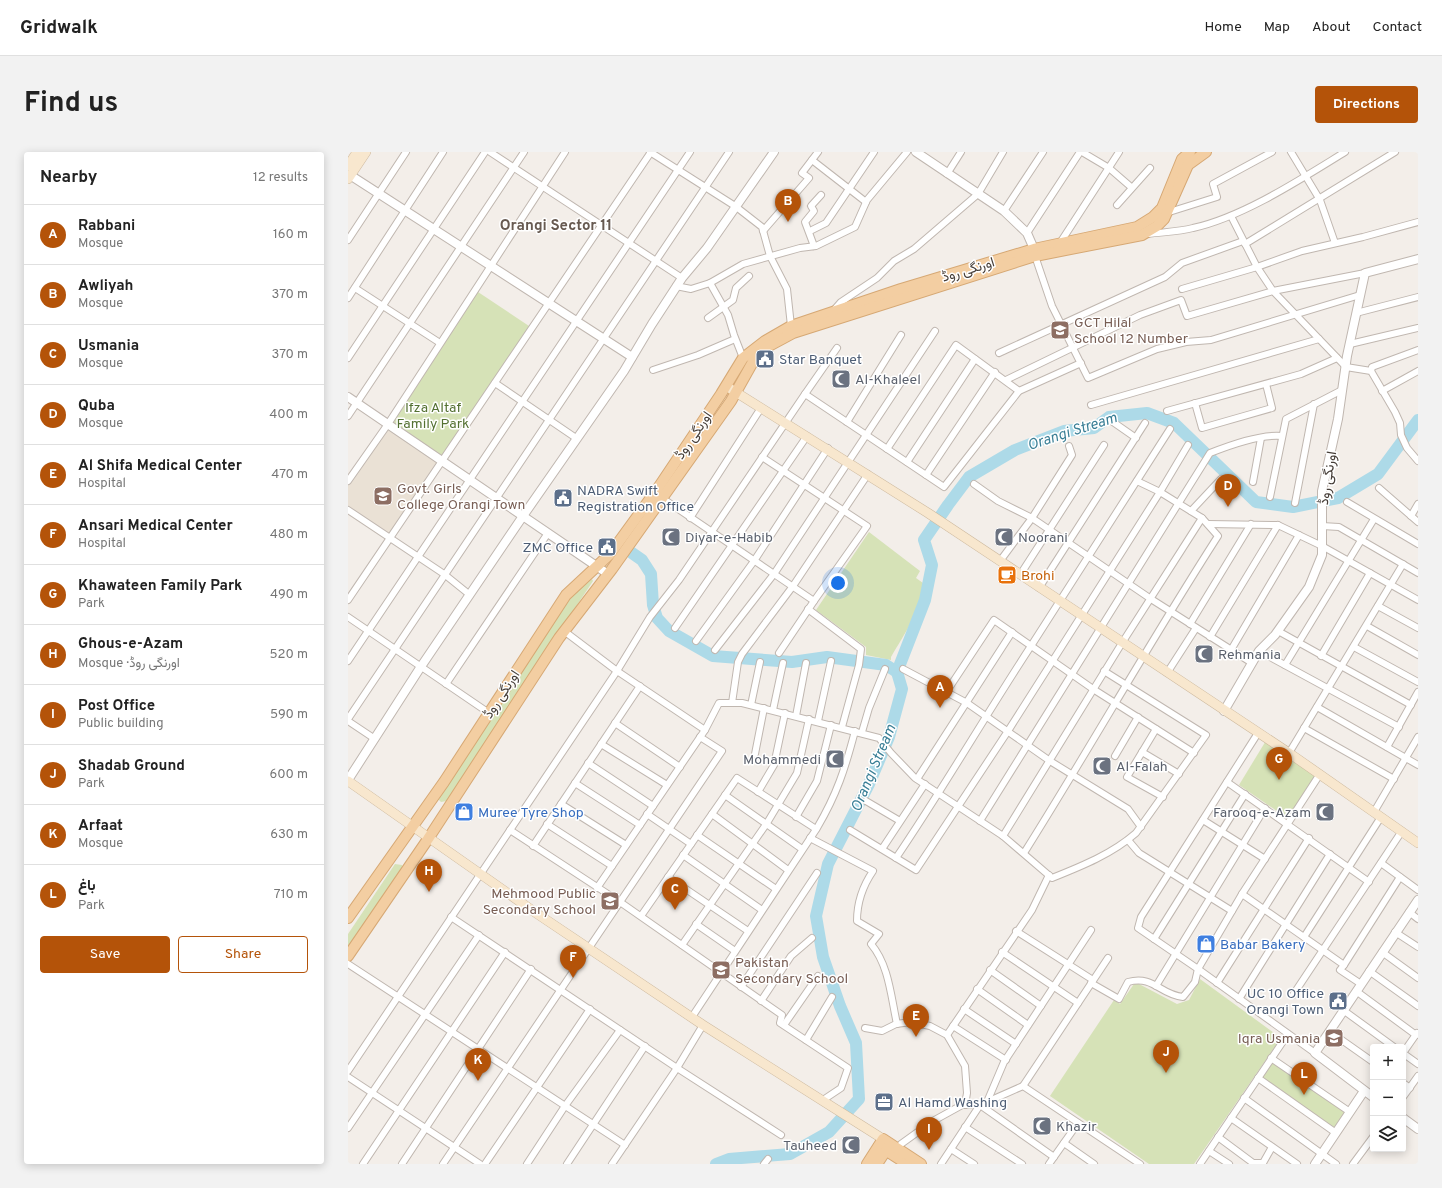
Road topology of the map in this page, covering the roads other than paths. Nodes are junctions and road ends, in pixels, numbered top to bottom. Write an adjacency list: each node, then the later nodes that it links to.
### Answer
1 (357, 152): 34 (main road)
2 (366, 152): 34 (main road)
3 (406, 152): 41 (street)
4 (443, 152): 48 (street)
5 (485, 152): 55 (street)
6 (490, 152): 30 (street)
7 (524, 152): 30 (street)
8 (565, 152): 37 (street)
9 (651, 152): 33 (street); 54 (street)
10 (690, 152): 33 (street)
11 (729, 152): 38 (street)
12 (774, 152): 47 (street)
13 (818, 152): 29 (street)
14 (874, 152): 40 (street)
15 (907, 152): 45 (street)
16 (961, 152): 35 (street)
17 (1003, 152): 42 (street)
18 (1043, 152): 49 (street)
19 (1081, 152): 31 (street); 58 (street)
20 (1119, 152): 31 (street)
21 (1190, 152): 28 (main road)
22 (1272, 152): 50 (street)
23 (1291, 152): 36 (street)
24 (1345, 152): 36 (street)
25 (1395, 152): 44 (street)
26 (1201, 153): 28 (main road)
27 (921, 154): 35 (street)
28 (1182, 159): 50 (main road); 52 (main road, اورنگی روڈ)
29 (812, 160): 40 (street); 56 (street)
30 (514, 167): 37 (street); 65 (street)
31 (1109, 168): 39 (street); 64 (street)
32 (1150, 168): 39 (street)
33 (678, 170): 38 (street); 63 (street)
34 (349, 173): 41 (street)
35 (947, 174): 42 (street)
36 (1305, 177): 44 (street); 51 (street)
37 (543, 186): 54 (street); 71 (street)
38 (705, 187): 47 (street); 70 (street)
39 (1131, 187): 46 (street)
40 (849, 188): 45 (street); 57 (street)
41 (378, 193): 48 (street); 60 (street)
42 (978, 194): 49 (street); 87 (street)
43 (821, 195): 57 (street)
44 (1320, 200): 61 (street); 62 (street)
45 (866, 202): 66 (street)
46 (1117, 205)
47 (735, 206): 56 (street); 75 (street)
48 (405, 210): 55 (street); 78 (street)
49 (1004, 211): 58 (street)
50 (1167, 213): 52 (street); 59 (main road)
51 (1231, 216): 59 (street); 61 (street)
52 (1153, 217): 64 (main road, اورنگی روڈ)
53 (1418, 222): 62 (street)
54 (601, 226): 63 (street); 84 (street)
55 (434, 229): 65 (street); 85 (street)
56 (763, 231): 68 (street)
57 (810, 232): 66 (street)
58 (1027, 234): 67 (street)
59 (1142, 235): 67 (main road)
60 (348, 240)
61 (1244, 242): 72 (street); 93 (street)
62 (1334, 243): 72 (street)
63 (629, 244): 70 (street); 91 (street)
64 (1060, 244): 67 (main road, اورنگی روڈ)
65 (461, 246): 71 (street); 92 (street)
66 (814, 246): 68 (street)
67 (1034, 253): 87 (main road, اورنگی روڈ); 93 (street); 124 (main road)
68 (770, 256): 76 (street); 94 (street)
69 (1418, 259): 73 (street)
70 (656, 261): 75 (street); 98 (street)
71 (490, 266): 84 (street); 101 (street)
72 (1257, 267): 79 (street); 80 (street)
73 (1365, 273): 80 (street); 81 (street, اورنگی روڈ)
74 (749, 276): 86 (street)
75 (682, 278): 77 (street)
76 (710, 283): 77 (street); 86 (street)
77 (676, 286): 107 (street)
78 (355, 288): 83 (street); 85 (street)
79 (1182, 289)
80 (1273, 291): 89 (street); 104 (street)
81 (1360, 295): 88 (street, اورنگی روڈ); 89 (street)
82 (1418, 297): 88 (street)
83 (348, 298)
84 (549, 304): 91 (street); 119 (street)
85 (383, 306): 92 (street); 108 (street)
86 (723, 308): 90 (street); 99 (street)
87 (832, 312): 94 (main road, اورنگی روڈ)
88 (1356, 312): 102 (street, اورنگی روڈ)
89 (1294, 314): 100 (street); 112 (street)
90 (708, 318)
91 (576, 321): 98 (street); 127 (street)
92 (410, 323): 101 (street); 128 (street)
93 (1061, 324): 104 (street); 106 (street)
94 (790, 326): 109 (main road, اورنگی روڈ)
95 (1418, 328): 102 (street)
96 (935, 331): 142 (street)
97 (901, 335): 136 (street)
98 (602, 338): 107 (street); 135 (street)
99 (735, 339): 109 (street); 114 (street)
100 (1319, 339): 110 (street); 131 (street)
101 (440, 343): 140 (street)
102 (1350, 344): 113 (street, اورنگی روڈ)
103 (837, 348): 125 (street)
104 (1073, 348): 112 (street); 118 (street)
105 (1418, 350): 115 (street)
106 (998, 353)
107 (632, 357): 145 (street)
108 (348, 358)
109 (743, 358): 124 (main road, اورنگی روڈ)
110 (1337, 358): 113 (street); 120 (street)
111 (975, 359): 117 (street); 152 (street); 157 (street)
112 (1081, 363): 121 (street)
113 (1346, 367): 115 (street); 122 (street, اورنگی روڈ)
114 (653, 370)
115 (1371, 371): 123 (street)
116 (1418, 371): 123 (street)
117 (995, 372): 118 (street); 160 (street)
118 (1006, 380): 121 (street)
119 (495, 383): 127 (street); 154 (street)
120 (1266, 384): 129 (street); 129 (street)
121 (1019, 390): 160 (street)
122 (1342, 390): 130 (street); 191 (street, اورنگی روڈ)
123 (1382, 391): 156 (street)
124 (730, 393): 132 (main road); 172 (main road, اورنگی روڈ); 208 (main road, اورنگی روڈ)
125 (805, 394): 136 (street); 138 (street)
126 (348, 397): 128 (street)
127 (522, 402): 135 (street); 162 (street)
128 (357, 403): 134 (street); 140 (street)
129 (1195, 403): 133 (street)
130 (1314, 404): 144 (street); 175 (street)
131 (1091, 405)
132 (761, 408): 138 (main road); 183 (street)
133 (1167, 411)
134 (348, 416)
135 (548, 419): 145 (street); 171 (street)
136 (847, 422): 142 (street)
137 (1113, 422): 146 (street)
138 (786, 423): 143 (main road); 153 (street)
139 (1145, 423): 146 (street)
140 (388, 424): 154 (street); 163 (street)
141 (1170, 429): 164 (street)
142 (866, 435): 152 (street); 155 (street)
143 (807, 436): 151 (main road); 158 (street)
144 (1282, 436): 147 (street); 170 (street)
145 (576, 438): 181 (street)
146 (1136, 438): 198 (street)
147 (1261, 438): 165 (street); 176 (street)
148 (1104, 445): 192 (street)
149 (1188, 445): 169 (street)
150 (1069, 446): 184 (street)
151 (828, 448): 155 (main road); 166 (street)
152 (887, 449): 157 (street)
153 (762, 456): 158 (street); 193 (street)
154 (442, 461): 162 (street); 196 (street)
155 (848, 461): 159 (main road); 173 (street)
156 (1418, 461)
157 (907, 462): 160 (street)
158 (784, 471): 166 (street); 201 (street)
159 (868, 474): 179 (street); 205 (main road)
160 (926, 475)
161 (1221, 479): 180 (street)
162 (469, 480): 171 (street); 202 (street)
163 (348, 481)
164 (1137, 481): 169 (street); 203 (street)
165 (1253, 482)
166 (804, 484): 173 (street); 204 (street)
167 (974, 484): 184 (street)
168 (1379, 488): 182 (street)
169 (1160, 492): 176 (street); 209 (street)
170 (1270, 496)
171 (496, 498): 181 (street); 212 (street)
172 (662, 498): 183 (street); 213 (main road, اورنگی روڈ)
173 (824, 498): 179 (street); 214 (street)
174 (1347, 502): 186 (street)
175 (1296, 503)
176 (1179, 504): 180 (street); 216 (street)
177 (1418, 504): 182 (street)
178 (348, 510): 196 (street)
179 (844, 511): 218 (street); 224 (street)
180 (1191, 511): 185 (street)
181 (522, 516): 194 (street); 220 (street)
182 (1411, 516): 187 (street)
183 (690, 518): 193 (street)
184 (1032, 518): 192 (street); 205 (street)
185 (1202, 518): 188 (street); 221 (street)
186 (1374, 519): 197 (street); 199 (street)
187 (1418, 522)
188 (1208, 524): 189 (street); 228 (street)
189 (1251, 524): 190 (street); 231 (street)
190 (1278, 525): 195 (street); 241 (street)
191 (1322, 526): 197 (street); 200 (street, اورنگی روڈ)
192 (1050, 531): 198 (street); 215 (street)
193 (711, 532): 201 (street); 267 (street)
194 (548, 533): 208 (street); 272 (street)
195 (1299, 535): 200 (street); 249 (street)
196 (389, 539): 202 (street); 222 (street)
197 (1361, 540): 206 (street); 207 (street)
198 (1069, 543): 203 (street); 219 (street)
199 (1418, 544)
200 (1322, 546): 206 (street); 239 (street, اورنگی روڈ)
201 (732, 547): 204 (street); 233 (street)
202 (418, 557): 212 (street); 237 (street)
203 (1089, 557): 209 (street); 225 (street)
204 (754, 561): 214 (street); 242 (street)
205 (1000, 561): 215 (main road)
206 (1350, 561): 210 (street); 244 (street)
207 (1402, 564): 211 (street); 217 (street)
208 (597, 566): 213 (street); 288 (main road, اورنگی روڈ)
209 (1109, 571): 216 (street); 229 (street)
210 (1370, 573): 217 (street); 252 (street)
211 (1418, 573)
212 (444, 574): 220 (street); 247 (street)
213 (608, 574): 238 (main road, اورنگی روڈ)
214 (774, 574): 218 (street); 248 (street)
215 (1020, 575): 219 (main road)
216 (1129, 584): 221 (street); 234 (street)
217 (1391, 585): 223 (street); 226 (street)
218 (793, 586): 224 (street); 279 (street)
219 (1039, 588): 225 (main road)
220 (470, 595): 263 (street)
221 (1151, 599): 228 (street); 243 (street)
222 (348, 600)
223 (1418, 600)
224 (814, 601): 227 (street)
225 (1060, 602): 229 (main road); 245 (street)
226 (1378, 606): 232 (street); 236 (street)
227 (808, 609): 251 (street); 298 (street)
228 (1170, 611): 231 (street); 254 (street)
229 (1081, 616): 234 (main road); 255 (street)
230 (348, 617): 237 (street)
231 (1190, 624): 235 (street)
232 (1367, 626): 246 (street); 253 (street)
233 (675, 628)
234 (1100, 628): 243 (main road); 270 (street)
235 (1196, 628): 241 (street); 269 (street)
236 (1418, 628)
237 (368, 630): 247 (street); 256 (street)
238 (564, 631): 267 (street); 366 (main road, اورنگی روڈ)
239 (1278, 631): 244 (street); 250 (street, اورنگی روڈ)
240 (1012, 632): 245 (street); 277 (street); 280 (street)
241 (1210, 637): 249 (street)
242 (696, 641)
243 (1122, 643): 254 (main road); 268 (street)
244 (1298, 643): 252 (street); 262 (street)
245 (1031, 646): 255 (street); 291 (street)
246 (1354, 646): 264 (street); 271 (street)
247 (395, 649): 263 (street); 294 (street)
248 (715, 650)
249 (1231, 650): 261 (street)
250 (1259, 651): 261 (street, اورنگی روڈ); 262 (street)
251 (779, 653)
252 (1321, 656): 264 (street)
253 (1418, 656)
254 (1143, 657): 269 (main road); 273 (street)
255 (1052, 660): 270 (street); 304 (street)
256 (348, 661)
257 (831, 661): 295 (street)
258 (760, 662): 282 (street)
259 (783, 663): 286 (street)
260 (806, 663): 290 (street)
261 (1252, 663): 287 (street, اورنگی روڈ)
262 (1285, 665): 276 (street)
263 (420, 668): 272 (street); 308 (street)
264 (1342, 668): 276 (street); 283 (street)
265 (885, 669): 303 (street)
266 (903, 669): 277 (street)
267 (617, 671): 274 (street); 357 (street)
268 (1104, 671): 273 (street); 275 (street)
269 (1167, 673): 287 (main road)
270 (1072, 674): 275 (street); 310 (street)
271 (1418, 682)
272 (446, 684): 288 (street)
273 (1127, 684): 281 (street); 313 (street)
274 (640, 686): 296 (street); 302 (street)
275 (1093, 689): 281 (street); 318 (street)
276 (1329, 689): 284 (street); 299 (street)
277 (947, 692): 280 (street)
278 (1418, 692): 283 (street)
279 (732, 703): 282 (street); 302 (street)
280 (967, 703): 291 (street); 325 (street)
281 (1116, 703): 292 (street); 324 (street)
282 (751, 705): 285 (street)
283 (1411, 705): 299 (street)
284 (1317, 707): 300 (street); 311 (street)
285 (764, 708): 286 (street); 315 (street)
286 (773, 710): 289 (street)
287 (1224, 711): 305 (main road)
288 (489, 713): 354 (main road, اورنگی روڈ)
289 (785, 713): 290 (street); 332 (street)
290 (796, 716): 293 (street)
291 (987, 716): 304 (street); 333 (street)
292 (1138, 717): 301 (street); 316 (street)
293 (809, 719): 295 (street); 339 (street)
294 (348, 720): 308 (street)
295 (818, 721): 297 (street)
296 (615, 723): 309 (street); 321 (street)
297 (831, 725): 298 (street); 346 (street)
298 (842, 727): 303 (street)
299 (1399, 727): 311 (street)
300 (1304, 728): 314 (street); 326 (street)
301 (1156, 729): 312 (street); 313 (street)
302 (705, 730): 306 (street)
303 (858, 731): 325 (street); 356 (street)
304 (1008, 731): 310 (street); 341 (street)
305 (1258, 733): 314 (main road); 328 (street)
306 (700, 737): 321 (street); 358 (street)
307 (1418, 737): 317 (street)
308 (375, 739): 327 (street)
309 (601, 744): 319 (street); 331 (street)
310 (1027, 744): 318 (street); 349 (street)
311 (1387, 747): 317 (street)
312 (1142, 752): 322 (street); 336 (street)
313 (1194, 753): 322 (street)
314 (1289, 753): 323 (main road)
315 (755, 754)
316 (1115, 756)
317 (1406, 758): 320 (street); 326 (street)
318 (1050, 761): 324 (street); 363 (street)
319 (588, 763): 329 (street); 340 (street)
320 (1418, 765)
321 (680, 767): 331 (street)
322 (1179, 774): 336 (street)
323 (1320, 774): 345 (main road); 351 (street)
324 (1073, 776): 355 (street); 376 (street)
325 (917, 779): 330 (street)
326 (1394, 779): 345 (street)
327 (348, 781): 354 (main road)
328 (1227, 782): 334 (street); 347 (street)
329 (575, 783): 338 (street); 353 (street)
330 (925, 784): 333 (street); 348 (street)
331 (667, 785): 340 (street)
332 (758, 792): 335 (street); 339 (street)
333 (939, 794): 341 (street); 379 (street)
334 (1245, 794): 342 (street); 360 (street)
335 (725, 795): 344 (street); 350 (street)
336 (1163, 797): 355 (street)
337 (866, 801): 348 (street)
338 (561, 804): 352 (street); 372 (street)
339 (778, 805): 346 (street); 350 (street)
340 (653, 806): 343 (street)
341 (959, 807): 349 (street); 379 (street)
342 (1265, 808): 351 (street); 371 (street)
343 (647, 814): 353 (street); 358 (street)
344 (712, 814): 362 (street); 368 (street)
345 (1378, 814): 361 (main road); 384 (street)
346 (796, 817): 356 (street)
347 (1203, 820): 360 (street); 386 (street)
348 (900, 821): 375 (street)
349 (980, 821): 363 (street)
350 (766, 823): 368 (street); 374 (street)
351 (1288, 823): 365 (street); 380 (street)
352 (548, 824): 373 (street); 383 (street)
353 (640, 825): 372 (street)
354 (412, 827): 366 (main road); 409 (main road, اورنگی روڈ)
355 (1141, 827): 367 (street)
356 (816, 829): 364 (street)
357 (510, 830): 373 (street); 388 (street)
358 (669, 830): 370 (street); 401 (street)
359 (850, 830): 375 (street)
360 (1222, 831): 371 (street); 394 (street)
361 (1402, 831): 369 (main road); 381 (street)
362 (697, 835): 370 (street); 382 (street)
363 (1003, 836): 376 (street)
364 (810, 838): 374 (street); 465 (street)
365 (1309, 838): 377 (street); 403 (street)
366 (428, 839): 388 (main road); 430 (main road, اورنگی روڈ)
367 (1128, 840): 386 (street); 389 (street)
368 (752, 843): 382 (street); 385 (street)
369 (1418, 843)
370 (691, 844): 378 (street)
371 (1242, 844): 380 (street); 399 (street)
372 (626, 845): 383 (street)
373 (533, 846): 395 (street)
374 (802, 849): 385 (street)
375 (882, 849): 379 (street)
376 (1024, 853): 389 (street)
377 (1330, 854): 384 (street); 412 (street)
378 (683, 855): 390 (street); 393 (street)
379 (896, 858)
380 (1265, 859): 398 (street)
381 (1381, 863): 391 (street); 392 (street)
382 (738, 864): 393 (street); 396 (street)
383 (612, 866): 395 (street)
384 (1349, 866): 392 (street); 418 (street)
385 (788, 870): 396 (street)
386 (1170, 872): 394 (street); 420 (street)
387 (817, 873): 447 (street)
388 (480, 874): 408 (street); 423 (main road)
389 (1049, 875): 415 (street)
390 (668, 877): 402 (street); 407 (street)
391 (1400, 878): 397 (street); 434 (street)
392 (1369, 882): 425 (street)
393 (724, 884): 402 (street); 404 (street)
394 (1189, 884): 399 (street); 420 (street)
395 (597, 888): 401 (street)
396 (776, 889): 404 (street)
397 (1418, 890)
398 (1242, 894): 403 (street); 405 (street)
399 (1210, 897): 405 (street); 429 (street)
400 (1418, 900): 406 (street)
401 (620, 902): 407 (street); 423 (street)
402 (710, 905): 411 (street); 414 (street)
403 (1264, 909): 412 (street); 443 (street)
404 (762, 910): 414 (street)
405 (1232, 911): 436 (street)
406 (1409, 912): 410 (street); 416 (street)
407 (641, 916): 421 (street)
408 (451, 917): 417 (street); 452 (street)
409 (348, 918)
410 (1418, 918)
411 (696, 924): 421 (street); 424 (street)
412 (1286, 924): 418 (street); 454 (street)
413 (1091, 930): 433 (street)
414 (748, 931): 424 (street)
415 (1016, 931): 427 (street); 433 (street)
416 (1395, 932): 422 (street); 428 (street)
417 (479, 936): 426 (street); 462 (street)
418 (1304, 937): 425 (street)
419 (812, 938): 455 (street)
420 (1154, 939): 429 (street)
421 (682, 945): 439 (street)
422 (1418, 947)
423 (589, 948): 448 (street); 463 (main road)
424 (735, 951): 439 (street)
425 (1323, 951): 434 (street); 451 (street)
426 (505, 952): 435 (street); 472 (street)
427 (1002, 952): 437 (street); 445 (street)
428 (1382, 952): 438 (street); 441 (street)
429 (1175, 953): 436 (street); 446 (street)
430 (348, 956)
431 (1108, 958): 442 (street)
432 (348, 964): 452 (street)
433 (1069, 965): 442 (street); 445 (street)
434 (1344, 965): 444 (street)
435 (531, 969): 448 (street); 480 (street)
436 (1198, 969): 443 (street); 446 (street)
437 (990, 970): 449 (street); 457 (street)
438 (1370, 971): 444 (street); 458 (street)
439 (721, 973): 447 (street); 463 (street)
440 (818, 976): 466 (street)
441 (1418, 978)
442 (1092, 982): 446 (street); 456 (street)
443 (1217, 983): 454 (street)
444 (1361, 984): 450 (street)
445 (1054, 986): 456 (street); 457 (street)
446 (1156, 986)
447 (741, 987): 455 (street)
448 (561, 989): 459 (street); 488 (street)
449 (977, 989): 460 (street); 467 (street)
450 (1356, 991): 461 (street); 474 (street)
451 (1293, 995)
452 (397, 996): 462 (street); 490 (street)
453 (832, 997): 476 (street)
454 (1239, 999): 473 (street)
455 (761, 1001): 466 (street)
456 (1078, 1003): 495 (street)
457 (1041, 1006): 467 (street)
458 (1418, 1006)
459 (590, 1009): 470 (street); 496 (street)
460 (964, 1009): 468 (street); 477 (street)
461 (1343, 1010): 471 (street); 478 (street)
462 (426, 1015): 472 (street); 499 (street)
463 (692, 1017): 464 (main road)
464 (703, 1024): 489 (street); 503 (main road)
465 (898, 1024): 469 (street); 475 (street)
466 (784, 1025): 476 (street)
467 (1028, 1025): 477 (street)
468 (953, 1026): 475 (street); 485 (street)
469 (865, 1028)
470 (620, 1030): 479 (street); 507 (street)
471 (1329, 1031): 482 (street); 486 (street)
472 (452, 1032): 480 (street); 508 (street)
473 (1288, 1034): 482 (street); 484 (street)
474 (1417, 1034): 481 (street)
475 (947, 1036): 505 (street)
476 (806, 1040): 503 (street)
477 (1016, 1044): 485 (street)
478 (1390, 1044)
479 (645, 1046): 489 (street); 513 (street)
480 (478, 1049): 488 (street); 516 (street)
481 (1406, 1050)
482 (1314, 1053): 498 (street)
483 (1406, 1056): 487 (street)
484 (1271, 1058): 493 (street); 509 (street)
485 (1006, 1060): 504 (street)
486 (1370, 1060)
487 (1418, 1064)
488 (508, 1068): 496 (street); 525 (street)
489 (677, 1068): 519 (street); 524 (street)
490 (348, 1070)
491 (1418, 1076): 497 (street)
492 (348, 1077): 499 (street)
493 (1258, 1078): 502 (street); 518 (street)
494 (1406, 1085): 497 (street)
495 (1023, 1086): 504 (street); 512 (street)
496 (538, 1088): 507 (street); 535 (street)
497 (1410, 1088): 500 (street)
498 (1364, 1091): 501 (street); 509 (street)
499 (372, 1093): 508 (street); 515 (street)
500 (1406, 1093)
501 (1370, 1095)
502 (1244, 1098): 510 (street); 529 (street)
503 (821, 1099): 523 (main road)
504 (986, 1102): 506 (street)
505 (965, 1105): 506 (street); 523 (street)
506 (980, 1105): 514 (street); 530 (street)
507 (565, 1106): 513 (street); 536 (street)
508 (399, 1111): 516 (street); 531 (street)
509 (1350, 1112): 518 (street)
510 (1231, 1118): 520 (street); 526 (street)
511 (1406, 1120): 517 (street)
512 (1078, 1123): 522 (street); 548 (street)
513 (593, 1124): 524 (street); 537 (street)
514 (965, 1127): 527 (street); 545 (street)
515 (348, 1128)
516 (426, 1128): 525 (street); 532 (street)
517 (1418, 1130)
518 (1336, 1133): 529 (street)
519 (781, 1135)
520 (1218, 1137): 526 (street); 528 (street)
521 (1370, 1141): 554 (street)
522 (1064, 1143): 530 (street); 547 (street)
523 (885, 1144): 539 (main road); 540 (main road); 541 (main road); 542 (main road)
524 (625, 1145): 538 (street)
525 (454, 1147): 533 (street); 534 (street)
526 (1272, 1147): 551 (street)
527 (951, 1148): 543 (street); 544 (street)
528 (1209, 1150): 549 (street); 550 (street)
529 (1322, 1154): 552 (street); 553 (street)
530 (1054, 1157): 546 (street)
531 (363, 1164)
532 (402, 1164)
533 (443, 1164)
534 (480, 1164)
535 (485, 1164)
536 (527, 1164)
537 (567, 1164)
538 (612, 1164)
539 (868, 1164)
540 (877, 1164)
541 (907, 1164)
542 (921, 1164)
543 (941, 1164)
544 (974, 1164)
545 (1022, 1164)
546 (1051, 1164)
547 (1094, 1164)
548 (1140, 1164)
549 (1200, 1164)
550 (1229, 1164)
551 (1298, 1164)
552 (1315, 1164)
553 (1336, 1164)
554 (1353, 1164)

